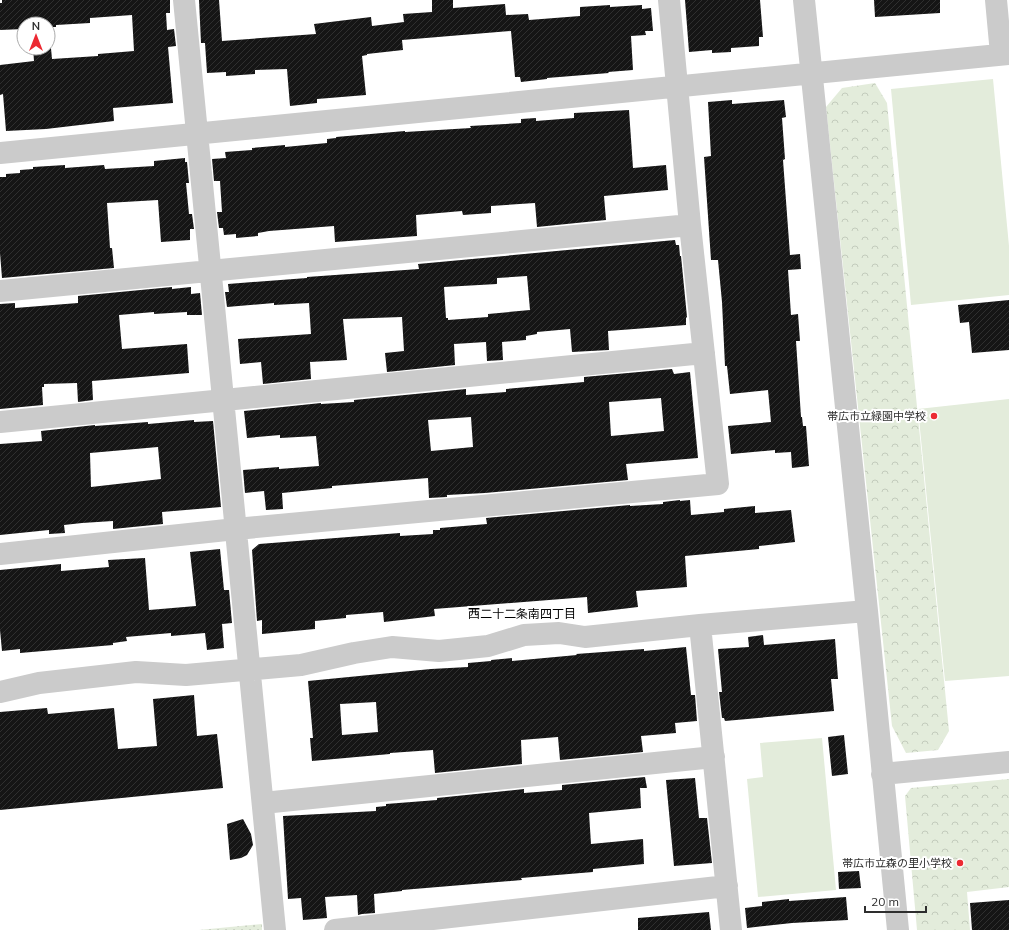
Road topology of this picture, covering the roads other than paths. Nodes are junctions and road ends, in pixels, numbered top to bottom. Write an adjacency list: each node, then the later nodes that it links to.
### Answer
1 (184, 0): 8 (street)
2 (669, 0): 7 (street)
3 (804, 0): 6 (street)
4 (996, 0): 5 (street)
5 (1005, 54): 6 (street)
6 (811, 73): 7 (street); 18 (street)
7 (678, 86): 8 (street); 10 (street)
8 (197, 134): 9 (street); 11 (street)
9 (0, 153)
10 (690, 225): 11 (street); 13 (street)
11 (211, 271): 12 (street); 14 (street)
12 (0, 291)
13 (704, 353): 14 (street); 16 (street)
14 (224, 400): 15 (street); 16 (street)
15 (0, 422)
16 (236, 529): 17 (street); 20 (street)
17 (0, 554)
18 (866, 610): 19 (street); 24 (street)
19 (700, 625): 20 (street); 22 (street)
20 (250, 670): 21 (street); 25 (street)
21 (0, 692)
22 (714, 756): 25 (street); 26 (street)
23 (1009, 762): 24 (street)
24 (882, 774): 30 (street)
25 (263, 803): 27 (street)
26 (727, 886): 28 (street); 29 (street)
27 (275, 930)
28 (336, 930)
29 (731, 930)
30 (898, 930)

